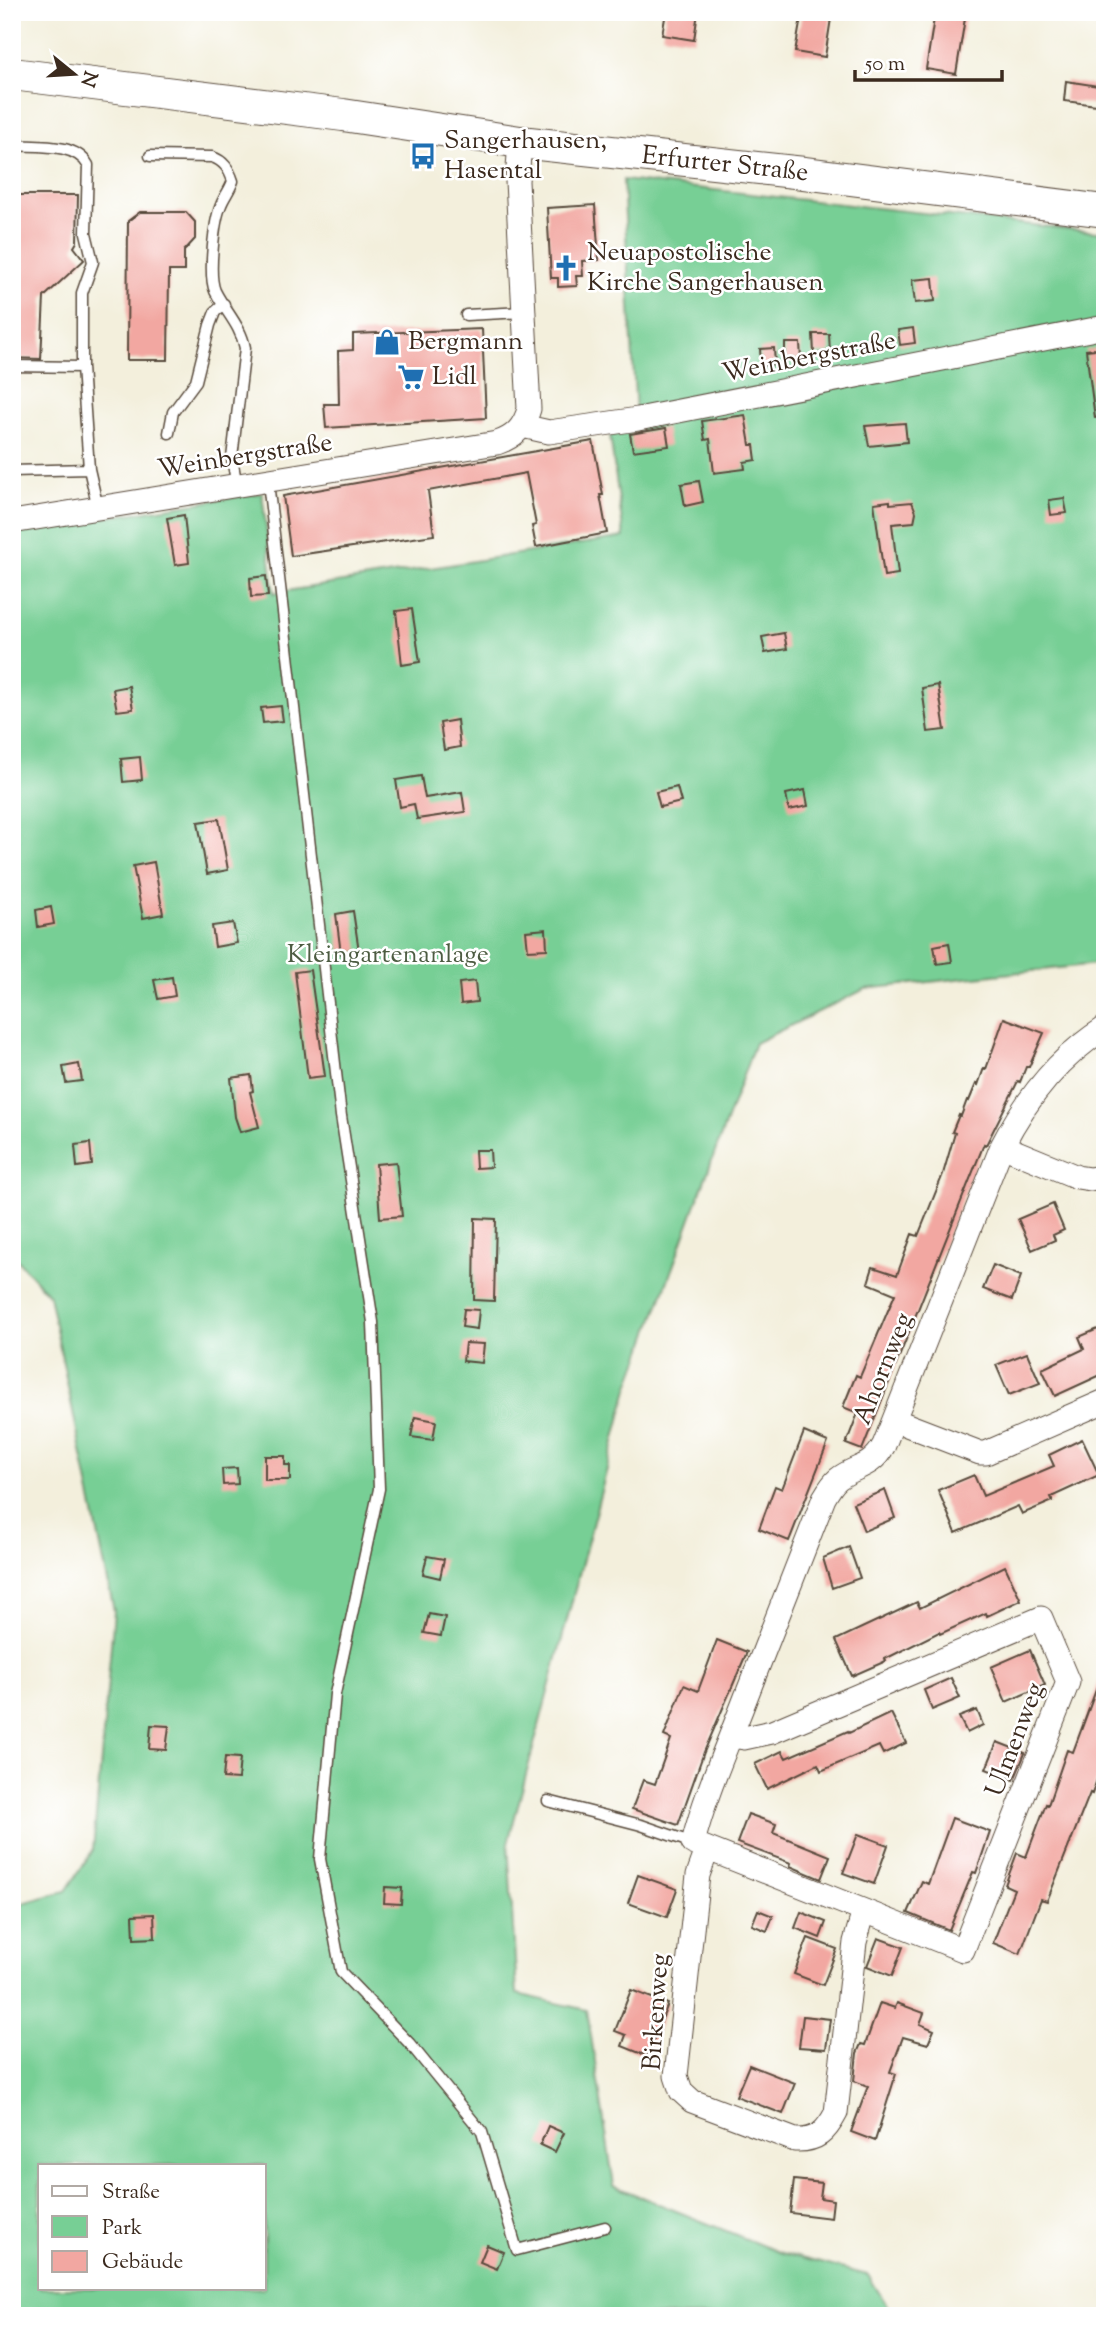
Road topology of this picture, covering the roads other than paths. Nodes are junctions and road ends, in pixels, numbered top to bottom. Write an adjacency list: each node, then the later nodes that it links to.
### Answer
1 (12, 74): 2 (main road, Erfurter Straße)
2 (520, 142): 5 (main road, Erfurter Straße); 7 (street)
3 (12, 145): 11 (lane)
4 (150, 156): 6 (lane)
5 (1105, 212)
6 (224, 304): 13 (lane); 17 (lane)
7 (525, 312): 8 (lane); 12 (street)
8 (466, 315)
9 (1105, 327): 12 (street, Weinbergstraße)
10 (12, 366): 11 (lane)
11 (82, 367): 14 (lane)
12 (523, 426): 16 (street, Weinbergstraße)
13 (169, 433)
14 (89, 469): 15 (lane); 18 (lane)
15 (12, 471)
16 (268, 482): 17 (street, Weinbergstraße); 29 (lane)
17 (237, 487): 18 (street, Weinbergstraße)
18 (99, 508): 19 (street, Weinbergstraße)
19 (12, 522)
20 (1105, 1028): 21 (street, Ahornweg)
21 (1002, 1146): 22 (street); 24 (street, Ahornweg)
22 (1105, 1176)
23 (1105, 1401): 24 (street)
24 (894, 1420): 25 (street, Ahornweg)
25 (731, 1736): 27 (street); 28 (street, Ulmenweg)
26 (548, 1801): 27 (lane)
27 (700, 1846): 28 (street, Ulmenweg); 28 (street, Birkenweg)
28 (864, 1910)
29 (605, 2227)

